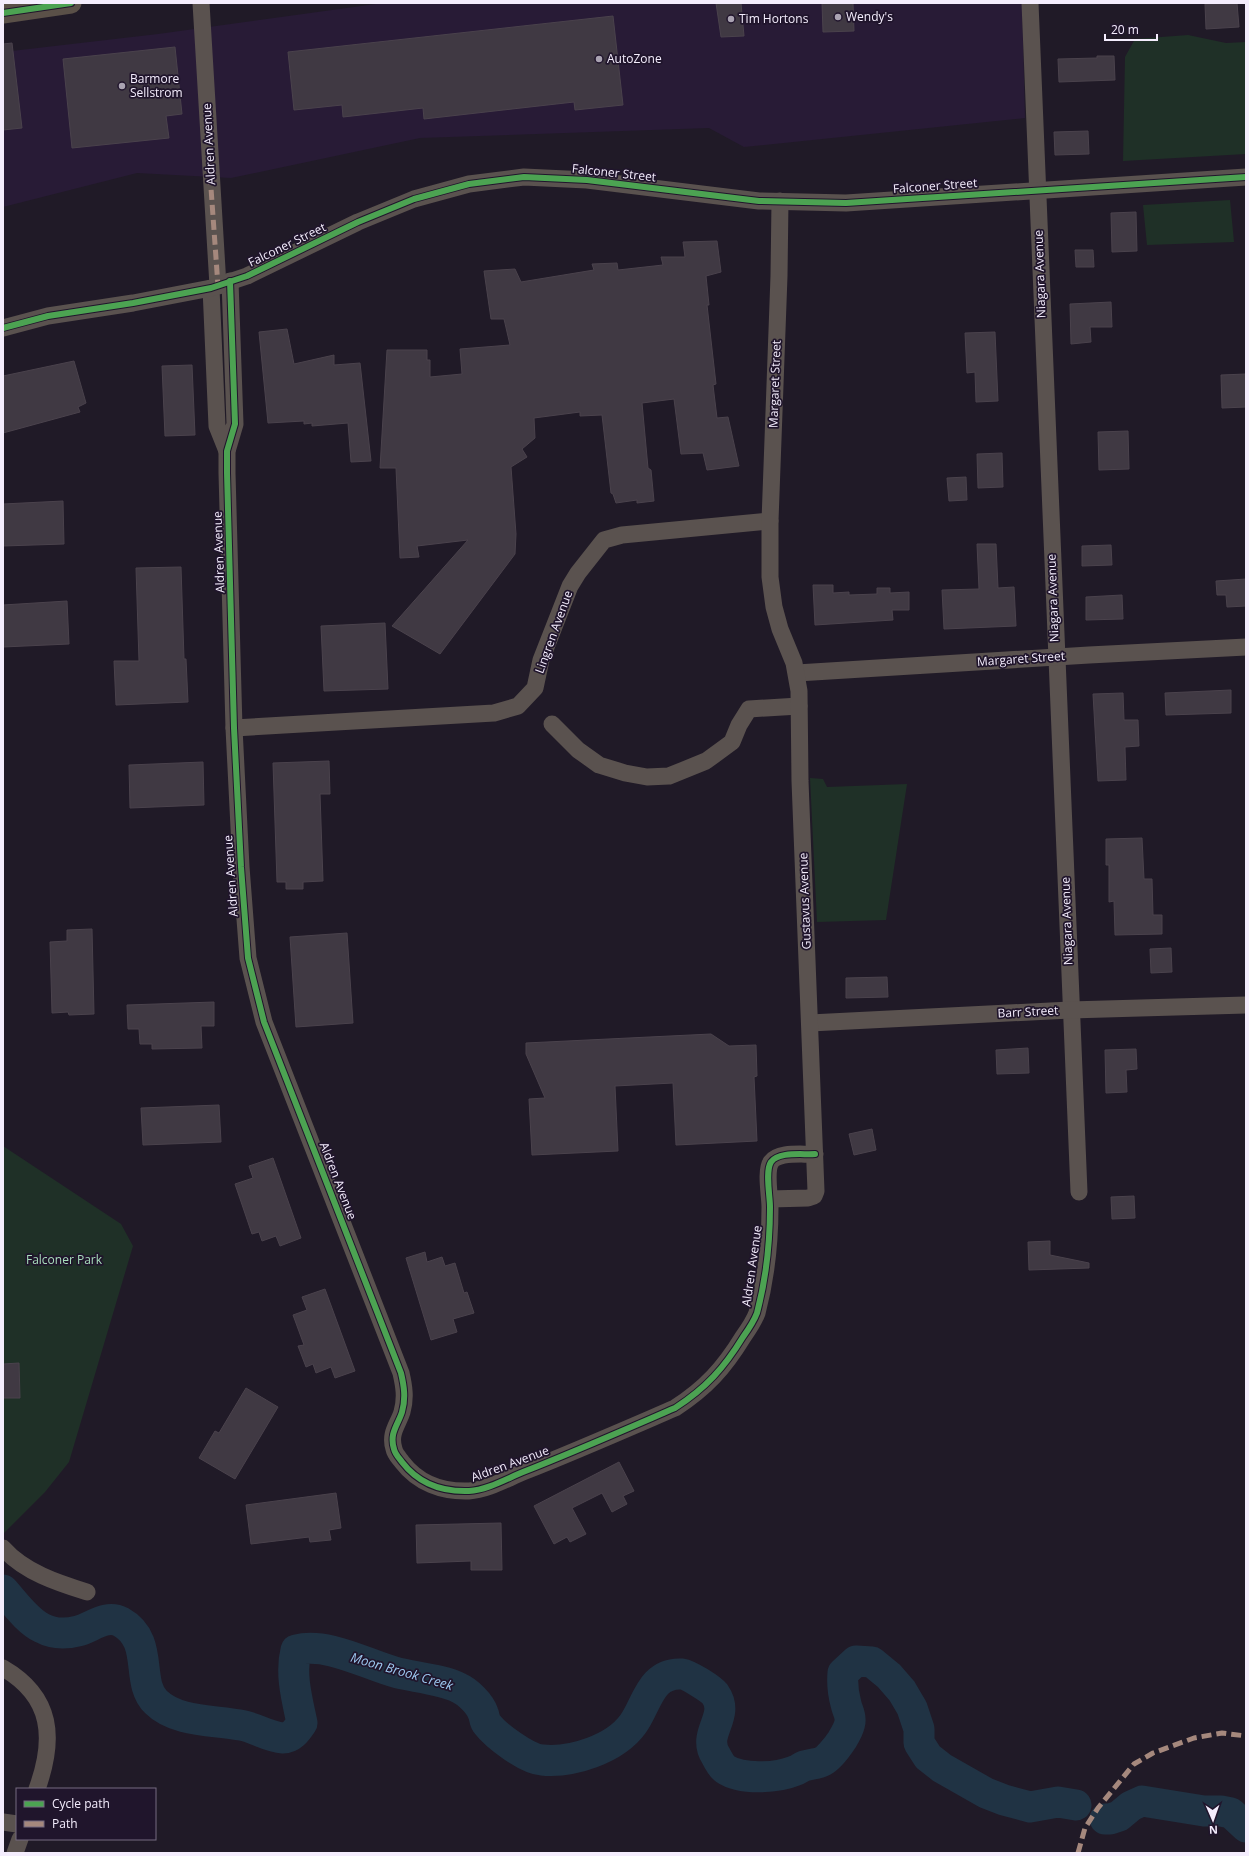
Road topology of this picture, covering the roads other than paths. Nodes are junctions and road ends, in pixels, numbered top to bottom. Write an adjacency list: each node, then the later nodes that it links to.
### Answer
1 (71, 3): 4 (main road)
2 (201, 3): 8 (street, Aldren Avenue)
3 (1030, 3): 6 (street, Niagara Avenue)
4 (3, 13)
5 (1246, 177): 6 (street, Falconer Street)
6 (1036, 190): 7 (street, Falconer Street); 13 (street, Niagara Avenue)
7 (780, 202): 8 (street, Falconer Street); 10 (street, Margaret Street)
8 (220, 285): 9 (street, Falconer Street); 17 (street, Aldren Avenue)
9 (3, 328)
10 (770, 521): 11 (street, Margaret Street); 17 (street, Lingren Avenue)
11 (770, 567): 14 (street, Gustavus Avenue)
12 (1246, 647): 13 (street, Margaret Street)
13 (1056, 657): 14 (street, Margaret Street); 19 (street, Niagara Avenue)
14 (796, 673): 15 (street, Gustavus Avenue)
15 (799, 706): 16 (street); 20 (street, Gustavus Avenue)
16 (552, 724)
17 (234, 728): 23 (street, Aldren Avenue)
18 (1246, 1005): 19 (street, Barr Street)
19 (1070, 1010): 20 (street, Barr Street); 22 (street, Niagara Avenue)
20 (810, 1023): 21 (street, Gustavus Avenue)
21 (815, 1154): 23 (street, Aldren Avenue); 23 (street, Gustavus Avenue)
22 (1079, 1192)
23 (770, 1199)
24 (3, 1548): 25 (street)
25 (87, 1592)
26 (3, 1668): 27 (street)
27 (37, 1788)
28 (3, 1822): 29 (street)
29 (16, 1824)
30 (20, 1840): 31 (street)
31 (16, 1853)

